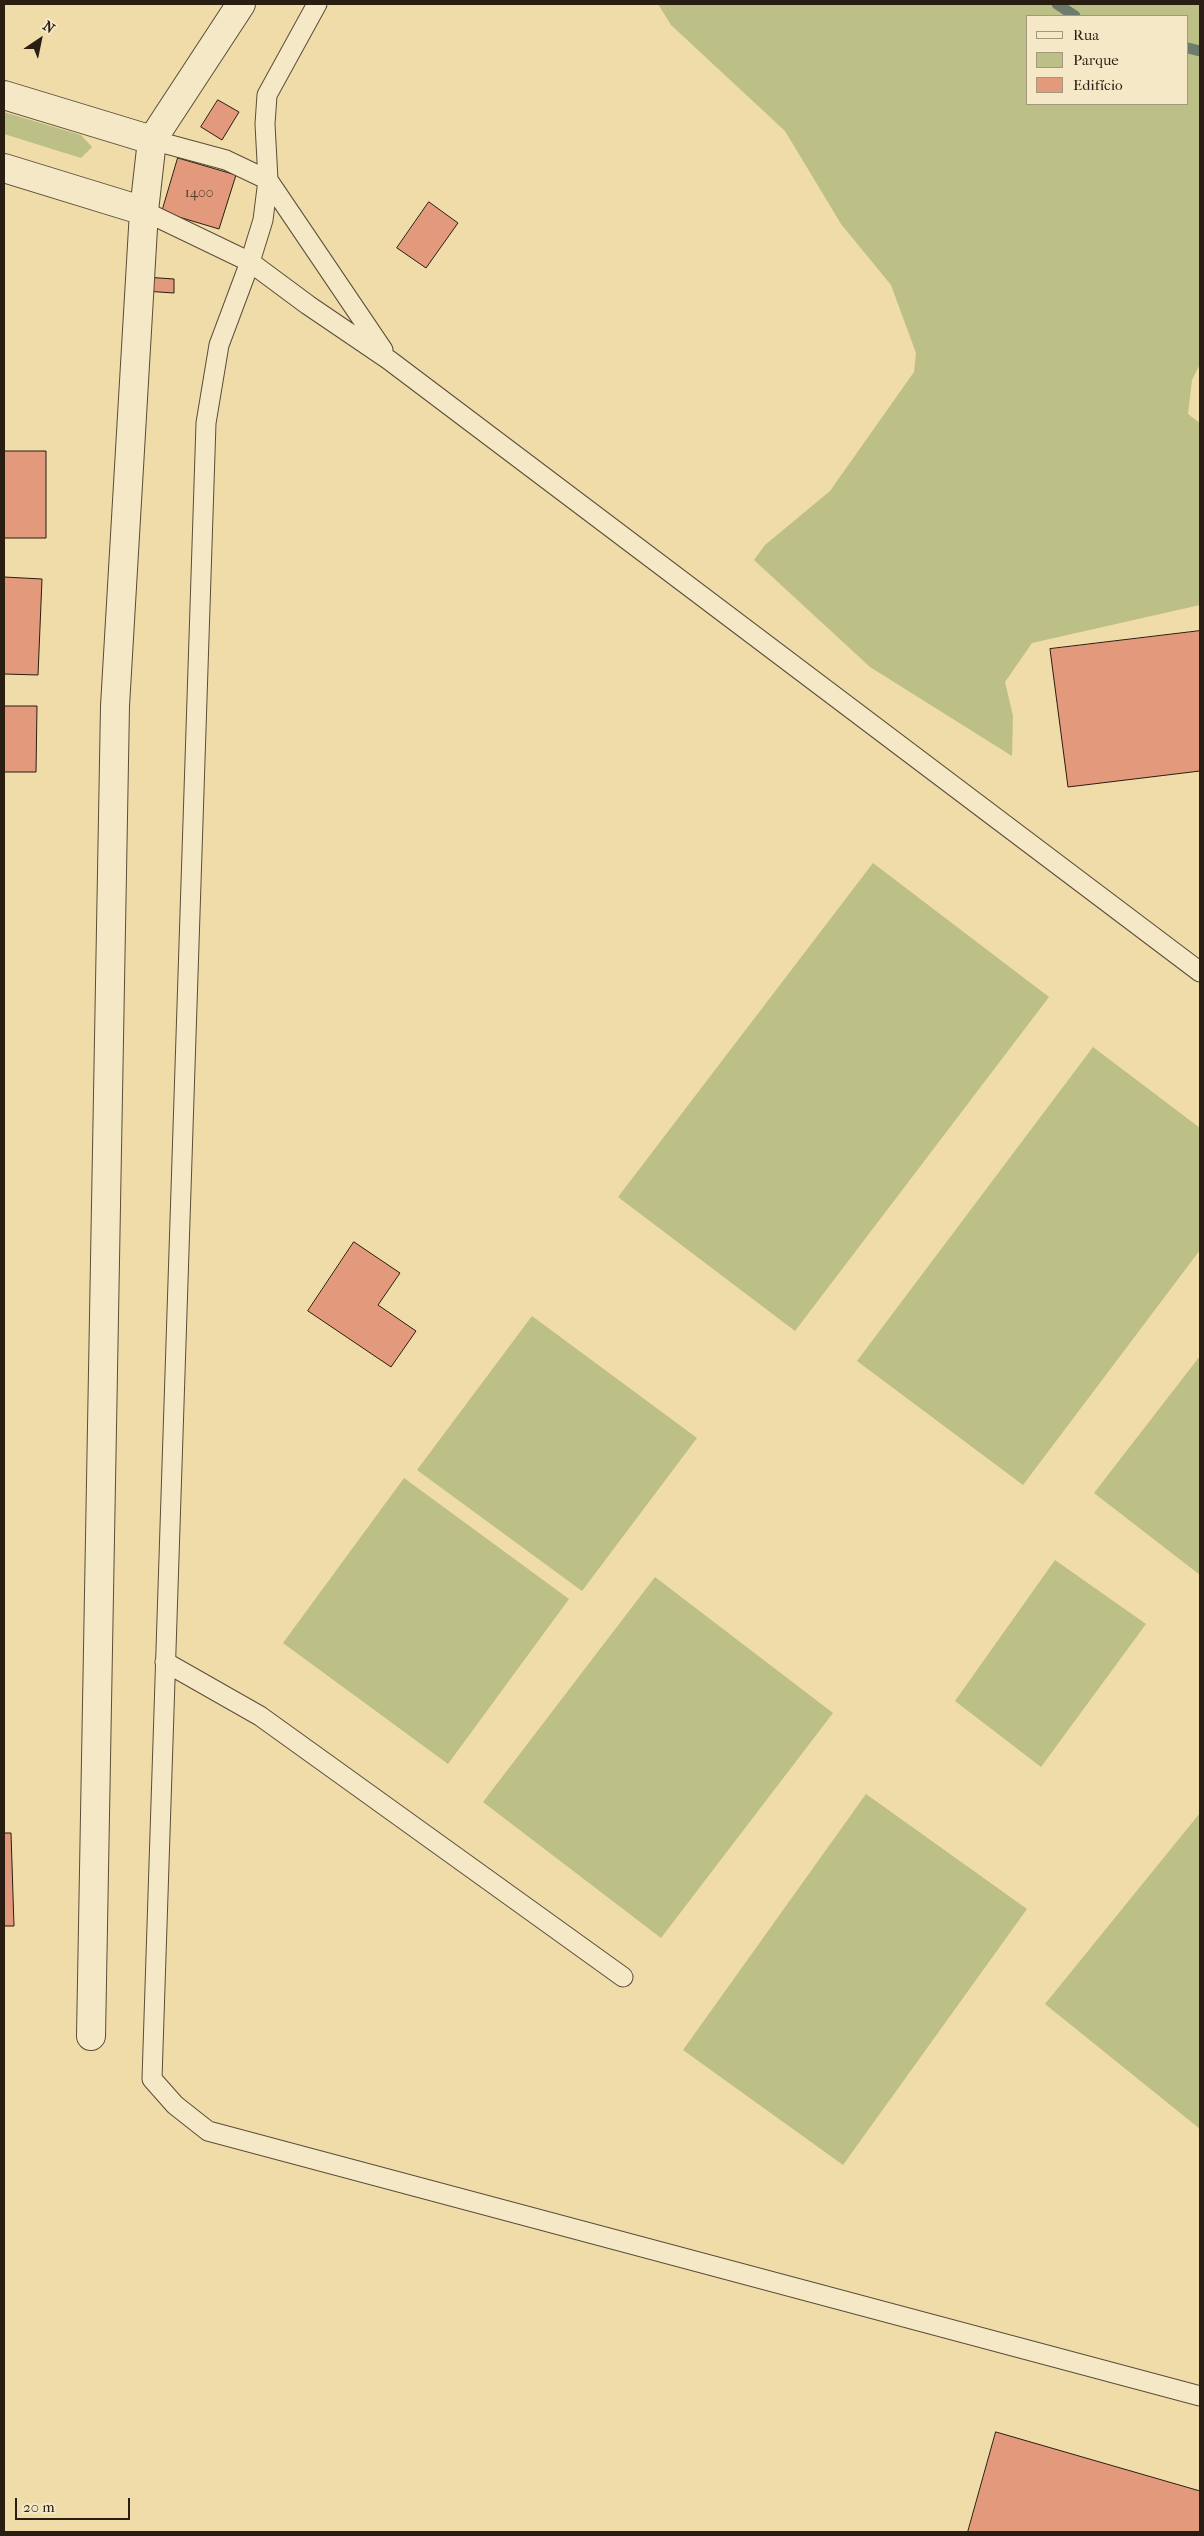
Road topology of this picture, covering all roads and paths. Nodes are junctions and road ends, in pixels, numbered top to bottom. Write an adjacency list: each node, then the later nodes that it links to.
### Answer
1 (241, 4): 4 (street)
2 (317, 4): 6 (lane)
3 (4, 95): 4 (street)
4 (152, 140): 6 (lane); 7 (street)
5 (4, 168): 7 (street)
6 (268, 180): 8 (lane); 9 (lane)
7 (144, 211): 8 (lane); 13 (street)
8 (250, 262): 9 (lane); 11 (lane)
9 (389, 360): 10 (lane)
10 (1200, 972)
11 (165, 1662): 12 (lane); 14 (lane)
12 (623, 1977)
13 (91, 2036)
14 (1200, 2396)

